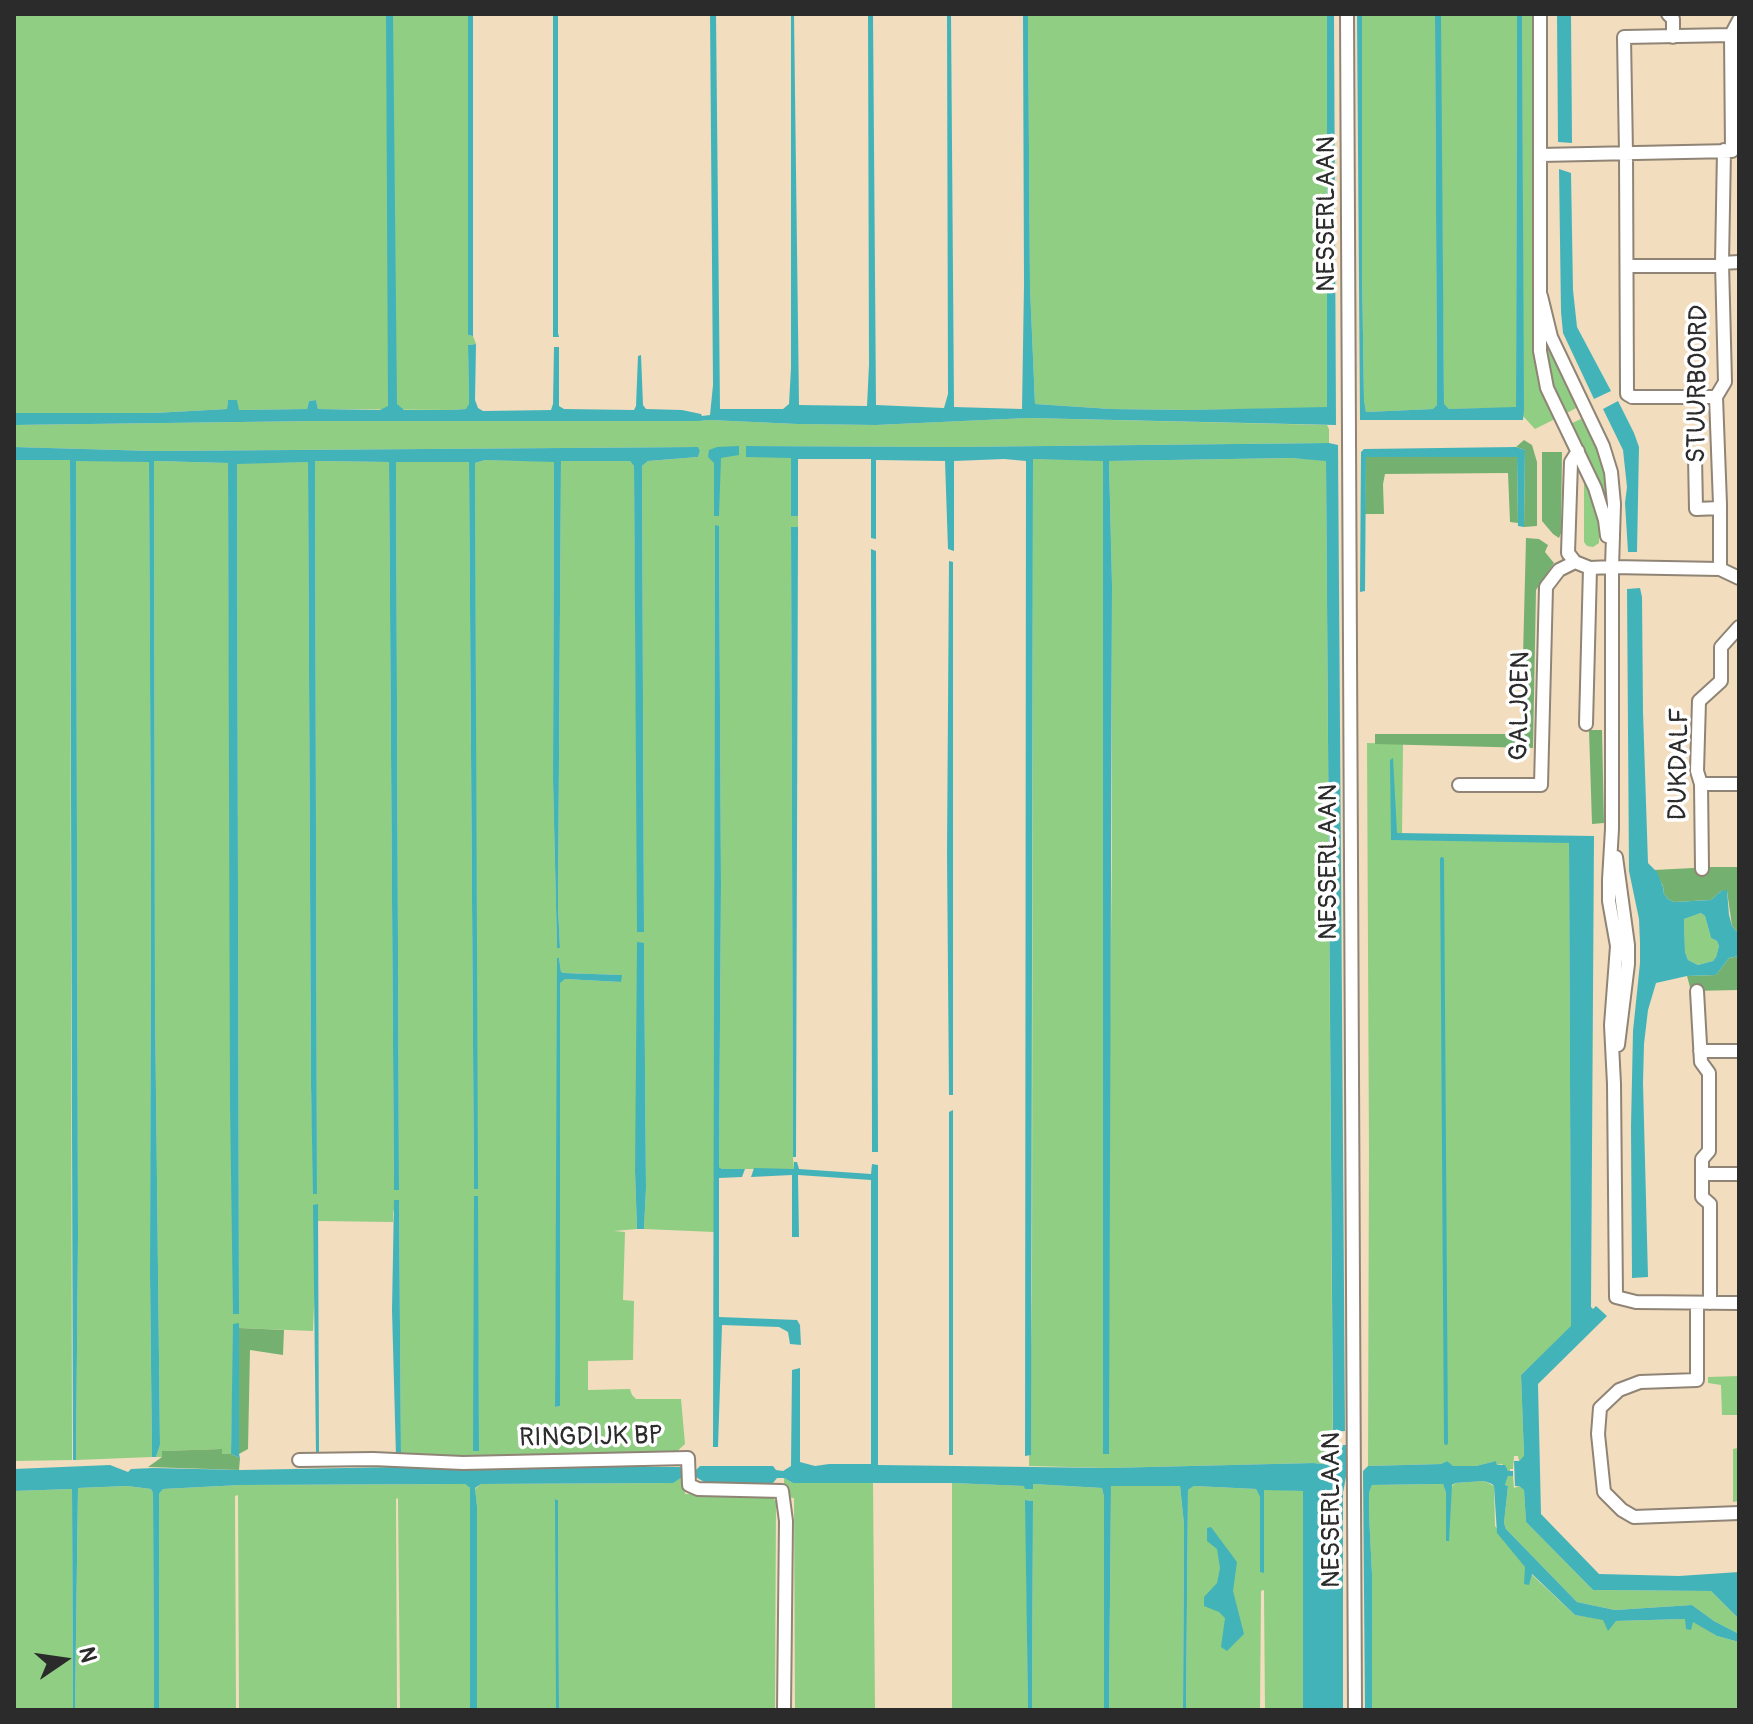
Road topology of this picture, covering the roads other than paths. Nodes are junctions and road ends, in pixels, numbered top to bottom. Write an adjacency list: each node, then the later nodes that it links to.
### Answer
1 (1347, 14): 42 (street, NESSERLAAN)
2 (1540, 14): 10 (street)
3 (1668, 14): 6 (street)
4 (1739, 20): 5 (street)
5 (1731, 35): 6 (street); 7 (street, STUURBOORD)
6 (1673, 37): 9 (street)
7 (1736, 114): 8 (street, STUURBOORD)
8 (1731, 151): 9 (street); 12 (street, STUURBOORD)
9 (1626, 153): 10 (street); 13 (street)
10 (1540, 155): 14 (street)
11 (1739, 262): 12 (street)
12 (1722, 264): 13 (street); 15 (street, STUURBOORD)
13 (1627, 266): 17 (street)
14 (1541, 296): 18 (street); 22 (street)
15 (1725, 382): 16 (street); 17 (street, STUURBOORD)
16 (1739, 382)
17 (1716, 397): 20 (street, STUURBOORD)
18 (1578, 451): 21 (street); 22 (street)
19 (1695, 456): 20 (street, STUURBOORD)
20 (1720, 506): 24 (street)
21 (1575, 562): 23 (street); 30 (street, GALJOEN)
22 (1612, 567): 23 (street); 24 (street); 37 (street)
23 (1590, 568): 27 (street)
24 (1720, 569): 25 (street)
25 (1739, 578)
26 (1739, 627): 28 (street, DUKDALF)
27 (1586, 724)
28 (1701, 784): 29 (street); 31 (street, DUKDALF)
29 (1739, 784)
30 (1459, 785)
31 (1702, 869)
32 (1697, 991): 33 (street)
33 (1700, 1051): 34 (street); 35 (street)
34 (1739, 1051)
35 (1702, 1174): 36 (street); 37 (street)
36 (1739, 1174)
37 (1704, 1303): 38 (street); 40 (street)
38 (1739, 1303)
39 (299, 1460): 41 (street, RINGDIJK BP)
40 (1739, 1513)
41 (784, 1710)
42 (1355, 1710)

